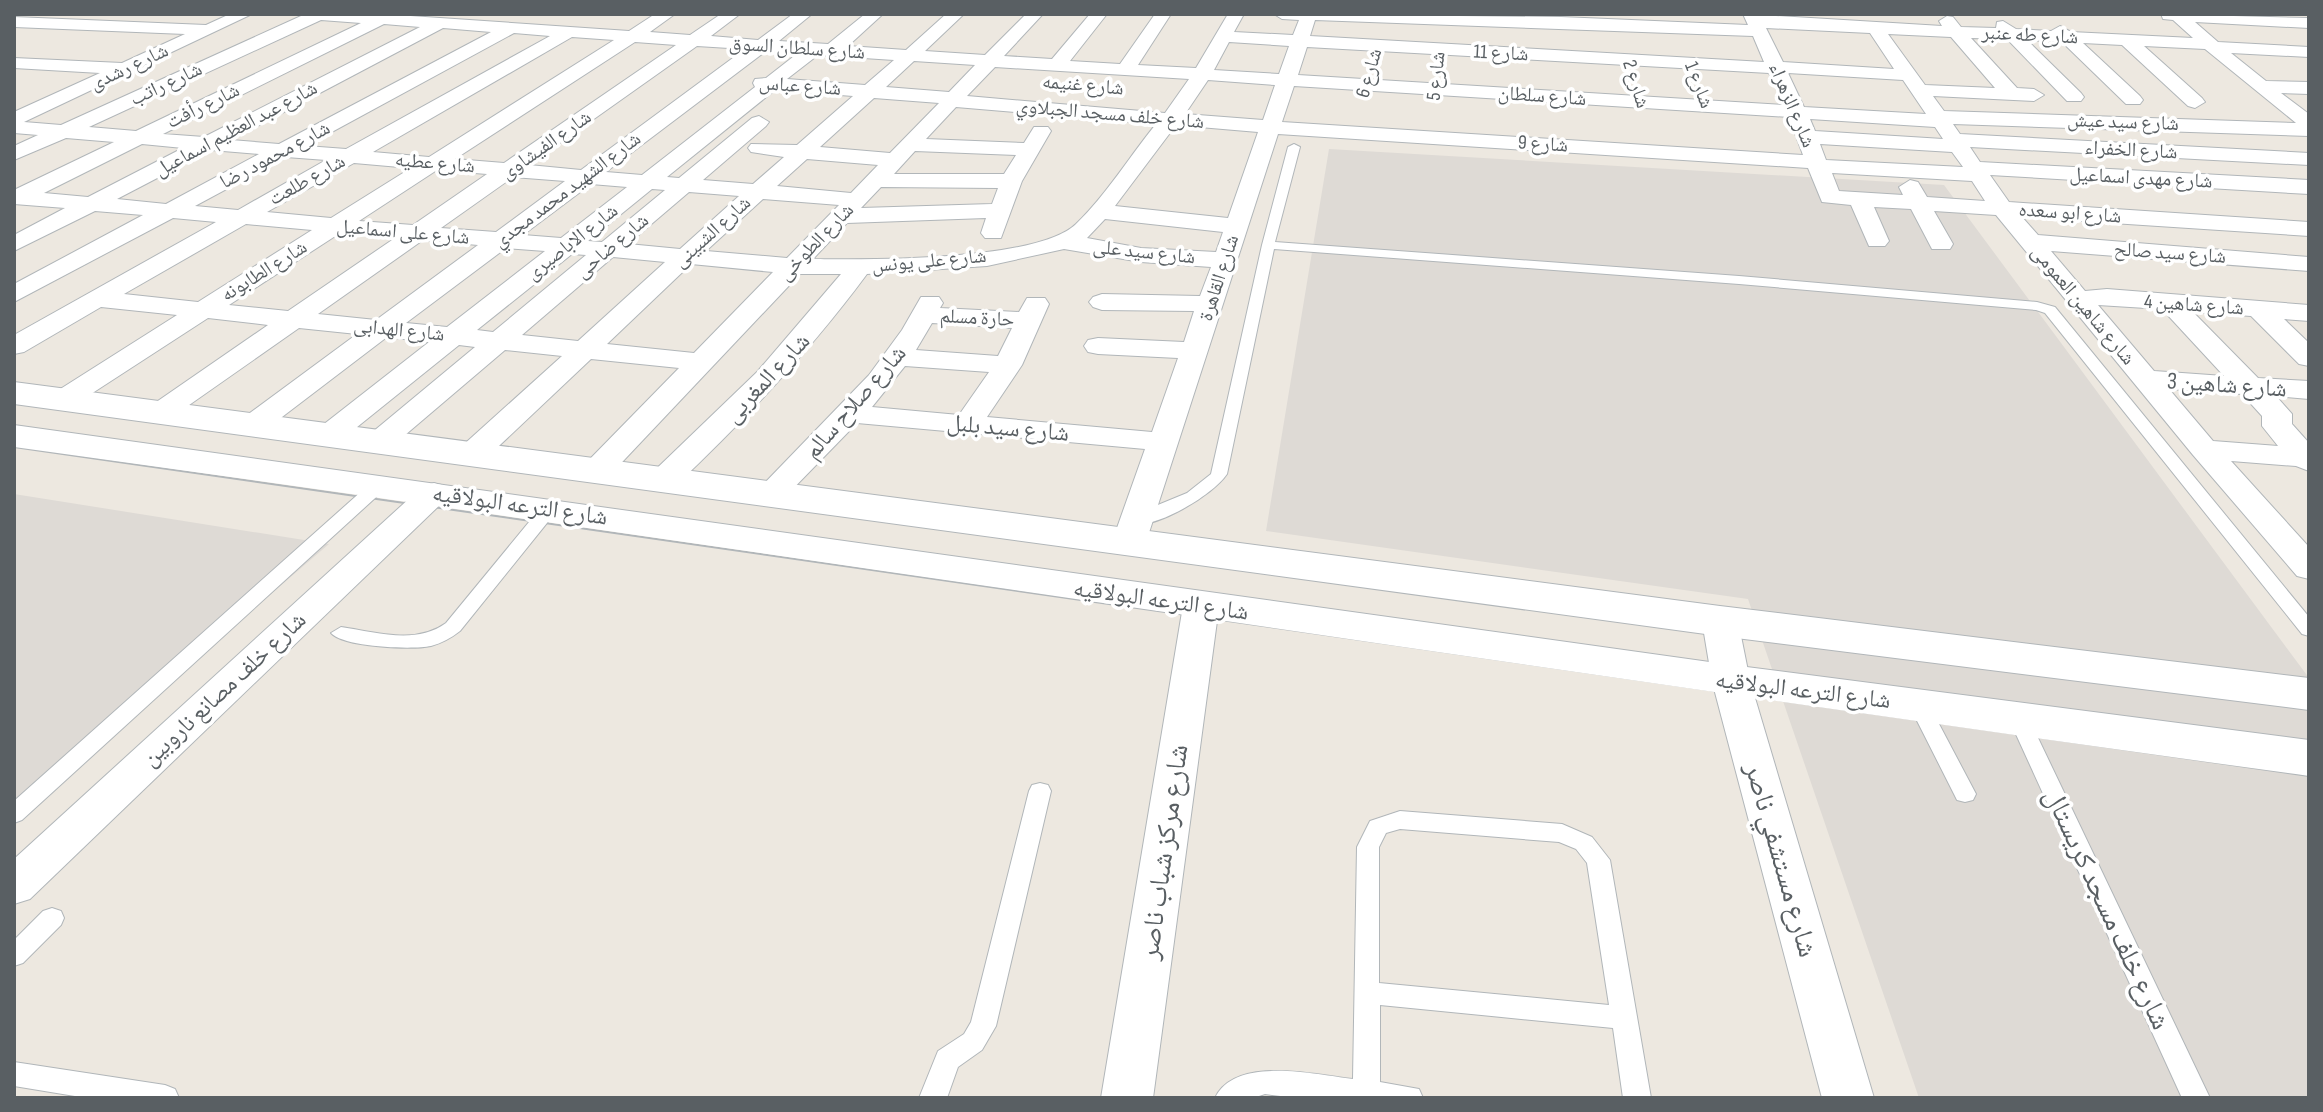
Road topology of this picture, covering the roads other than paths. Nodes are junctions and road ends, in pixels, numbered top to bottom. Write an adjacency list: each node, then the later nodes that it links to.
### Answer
1 (244, 14): 37 (street, شارع رشدى)
2 (308, 14): 18 (street, شارع سلطان السوق)
3 (536, 14): 36 (street, شارع محمود رضا)
4 (599, 14): 39 (street, شارع طلعت)
5 (667, 14): 42 (street, شارع الطابونه)
6 (732, 14): 46 (street, شارع الفيشاوى)
7 (804, 14): 51 (street, شارع الشهيد محمد مجدي)
8 (875, 14): 54 (street, شارع ضاحى)
9 (956, 14): 59 (street, شارع الشبينى)
10 (1035, 14): 66 (street, شارع الطوخى)
11 (1099, 14): 75 (street)
12 (1163, 14): 67 (street)
13 (1236, 14): 43 (street)
14 (1282, 14): 19 (street)
15 (1901, 14): 32 (street)
16 (1992, 14): 41 (street)
17 (2157, 14): 21 (street)
18 (318, 15): 22 (street, شارع سلطان السوق); 100 (street, شارع راتب)
19 (1309, 15): 23 (street); 47 (street, شارع القاهرة)
20 (1942, 15): 32 (street); 40 (street)
21 (2176, 15): 34 (street); 49 (street)
22 (387, 16): 25 (street, شارع سلطان السوق); 105 (street, شارع رأفت)
23 (1386, 16): 24 (street); 64 (street, شارع 6)
24 (1443, 17): 26 (street); 86 (street, شارع 5)
25 (448, 18): 36 (street, شارع سلطان السوق); 110 (street, شارع عبد العظيم اسماعيل)
26 (1497, 18): 28 (street); 70 (street)
27 (1616, 19): 28 (street); 29 (street); 77 (street, شارع 2)
28 (1560, 20): 73 (street)
29 (1675, 21): 48 (street); 79 (street, شارع 1)
30 (2077, 21): 38 (street)
31 (14, 22): 37 (street)
32 (1912, 22): 40 (street, شارع طه عنبر); 82 (street, شارع طه عنبر)
33 (2050, 22): 44 (street)
34 (2309, 23)
35 (1822, 25): 48 (street, شارع طه عنبر); 50 (street); 82 (street, شارع طه عنبر)
36 (511, 28): 39 (street, شارع سلطان السوق); 114 (street, شارع محمود رضا)
37 (210, 30): 53 (street, شارع رشدى)
38 (2128, 31): 44 (street, شارع طه عنبر); 55 (street)
39 (568, 32): 42 (street, شارع سلطان السوق); 119 (street, شارع طلعت)
40 (1956, 32): 41 (street, شارع طه عنبر); 56 (street)
41 (2010, 35): 44 (street, شارع طه عنبر); 58 (street)
42 (633, 36): 46 (street, شارع سلطان السوق); 122 (street, شارع الطابونه)
43 (1226, 37): 47 (street, شارع 11); 72 (street)
44 (2067, 37): 60 (street)
45 (2309, 40): 49 (street)
46 (694, 41): 51 (street, شارع سلطان السوق); 71 (street, شارع الفيشاوى)
47 (1300, 42): 64 (street, شارع 11); 76 (street, شارع القاهرة)
48 (1764, 42): 79 (street, شارع 11); 82 (street); 93 (street, شارع الزهراء)
49 (2207, 42): 55 (street); 57 (street); 61 (street)
50 (1831, 43)
51 (762, 45): 54 (street, شارع سلطان السوق); 74 (street, شارع الشهيد محمد مجدي)
52 (122, 48): 53 (street)
53 (168, 50): 65 (street, شارع رشدى)
54 (830, 50): 59 (street, شارع سلطان السوق); 78 (street, شارع الاباصيرى); 80 (street, شارع ضاحى)
55 (2150, 50): 60 (street); 92 (street)
56 (1972, 51): 69 (street); 82 (street)
57 (2309, 52)
58 (2030, 54): 60 (street); 90 (street)
59 (911, 56): 66 (street, شارع سلطان السوق); 85 (street, شارع الشبينى)
60 (2087, 57): 92 (street)
61 (2228, 60): 63 (street); 81 (street)
62 (14, 63): 65 (street)
63 (2309, 64)
64 (1371, 66): 76 (street, شارع سلطان); 86 (street, شارع سلطان); 86 (street, شارع 11); 103 (street, شارع 6)
65 (126, 69): 87 (street, شارع رشدى)
66 (982, 69): 75 (street, شارع غنيمه); 91 (street, شارع الطوخى)
67 (1125, 70): 72 (street); 75 (street)
68 (1961, 70): 69 (street)
69 (1990, 71): 89 (street)
70 (1503, 73): 73 (street, شارع سلطان); 73 (street, شارع 11); 86 (street, شارع سلطان); 86 (street, شارع 11); 108 (street)
71 (646, 74): 74 (street, شارع عباس); 124 (street, شارع الفيشاوى)
72 (1203, 75): 76 (street); 88 (street)
73 (1568, 77): 77 (street, شارع سلطان); 77 (street, شارع 11); 111 (street)
74 (716, 79): 78 (street, شارع عباس); 127 (street, شارع الشهيد محمد مجدي)
75 (1060, 80): 88 (street, شارع غنيمه); 101 (street)
76 (1287, 80): 99 (street, شارع القاهرة)
77 (1634, 81): 79 (street, شارع سلطان); 79 (street, شارع 11); 115 (street, شارع 2)
78 (771, 84): 80 (street, شارع عباس); 129 (street, شارع الاباصيرى)
79 (1698, 85): 93 (street, شارع سلطان); 120 (street, شارع 1)
80 (802, 86): 85 (street, شارع عباس); 131 (street, شارع ضاحى)
81 (2260, 86): 83 (street); 94 (street)
82 (1916, 88): 89 (street); 93 (street, شارع سيد عيش); 102 (street, شارع سيد عيش); 109 (street); 121 (street, شارع الخفراء); 126 (street, شارع شاهين العمومى)
83 (2309, 88)
84 (29, 90): 87 (street)
85 (872, 91): 91 (street, شارع عباس); 116 (street, شارع الشبينى)
86 (1435, 92): 103 (street, شارع 9); 108 (street, شارع 9)
87 (74, 93): 95 (street, شارع رشدى)
88 (1191, 93): 96 (street)
89 (2011, 94): 90 (street)
90 (2088, 98): 92 (street)
91 (953, 99): 97 (street, شارع الطوخى); 101 (street, شارع خلف مسجد الجبلاوي)
92 (2148, 101)
93 (1797, 112): 106 (street, شارع الزهراء)
94 (2305, 117)
95 (14, 119)
96 (1171, 119): 99 (street, شارع خلف مسجد الجبلاوي); 101 (street, شارع خلف مسجد الجبلاوي); 107 (street)
97 (930, 124): 101 (street); 117 (street, شارع الطوخى)
98 (14, 127): 100 (street, شارع عطيه)
99 (1269, 127): 103 (street, شارع 9); 151 (street, شارع القاهرة)
100 (65, 130): 105 (street, شارع عطيه); 118 (street, شارع راتب)
101 (1042, 130): 117 (street); 130 (street)
102 (2309, 130)
103 (1352, 132)
104 (1127, 136): 107 (street)
105 (141, 137): 110 (street, شارع عطيه); 137 (street, شارع رأفت)
106 (1807, 137): 109 (street); 123 (street, شارع الزهراء)
107 (1156, 138): 146 (street)
108 (1510, 142): 111 (street, شارع 9)
109 (1885, 142): 125 (street)
110 (210, 143): 114 (street, شارع عطيه); 141 (street, شارع عبد العظيم اسماعيل)
111 (1578, 146): 115 (street, شارع 9)
112 (1294, 147): 160 (lane)
113 (758, 148): 116 (street)
114 (284, 149): 119 (street, شارع عطيه); 144 (street, شارع محمود رضا)
115 (1662, 152): 120 (street, شارع 9)
116 (801, 153): 117 (street); 133 (street, شارع الشبينى)
117 (902, 153): 128 (street, شارع الطوخى)
118 (14, 154)
119 (351, 155): 122 (street, شارع عطيه); 148 (street, شارع طلعت)
120 (1727, 156): 123 (street, شارع 9)
121 (2309, 159)
122 (435, 163): 124 (street, شارع عطيه); 150 (street, شارع الطابونه)
123 (1817, 164): 125 (street, شارع 9); 136 (street, شارع الزهراء)
124 (512, 169): 127 (street, شارع عطيه); 154 (street, شارع الفيشاوى)
125 (1901, 170): 126 (street, شارع مهدى اسماعيل); 140 (street)
126 (1976, 172): 132 (street, شارع مهدى اسماعيل); 143 (street, شارع شاهين العمومى)
127 (587, 176): 129 (street, شارع عطيه); 155 (street, شارع الشهيد محمد مجدي)
128 (876, 180): 130 (street); 142 (street, شارع الطوخى)
129 (648, 181): 131 (street, شارع عطيه); 161 (street, شارع الاباصيرى)
130 (1011, 181): 145 (street)
131 (685, 184): 133 (street, شارع عطيه); 163 (street, شارع ضاحى)
132 (2309, 187)
133 (758, 191): 142 (street, شارع عطيه); 166 (street, شارع الشبينى)
134 (2072, 192): 147 (street)
135 (2158, 195): 149 (street)
136 (1830, 197): 138 (street, شارع ابو سعده)
137 (15, 198): 141 (street, شارع على اسماعيل)
138 (1859, 198): 140 (street, شارع ابو سعده); 156 (street)
139 (2241, 201): 152 (street)
140 (1918, 202): 143 (street, شارع ابو سعده); 159 (street)
141 (92, 204): 144 (street, شارع على اسماعيل); 158 (street, شارع عبد العظيم اسماعيل)
142 (849, 208): 145 (street, شارع عطيه); 170 (street, شارع الطوخى)
143 (2002, 208): 147 (street, شارع ابو سعده); 164 (street, شارع شاهين العمومى)
144 (171, 211): 148 (street, شارع على اسماعيل); 174 (street, شارع محمود رضا)
145 (999, 211): 169 (street)
146 (1099, 211): 151 (street); 157 (street)
147 (2095, 214): 149 (street, شارع ابو سعده); 167 (street)
148 (240, 217): 150 (street, شارع على اسماعيل); 175 (street, شارع طلعت)
149 (2183, 220): 152 (street, شارع ابو سعده); 165 (street)
150 (335, 226): 154 (street, شارع على اسماعيل); 181 (street, شارع الطابونه)
151 (1235, 226): 168 (street, شارع القاهرة)
152 (2270, 226): 153 (street, شارع ابو سعده); 172 (street)
153 (2309, 229)
154 (418, 233): 155 (street, شارع على اسماعيل); 184 (street, شارع الفيشاوى)
155 (500, 241): 161 (street, شارع على اسماعيل); 185 (street, شارع الشهيد محمد مجدي)
156 (1877, 241)
157 (1065, 242): 162 (street, شارع على يونس); 168 (street, شارع سيد على)
158 (14, 244)
159 (1941, 244)
160 (1268, 245): 219 (lane); 224 (lane)
161 (566, 247): 163 (street, شارع على اسماعيل); 186 (street, شارع الاباصيرى)
162 (1037, 249): 169 (street, شارع على يونس); 173 (street)
163 (606, 251): 166 (street, شارع على اسماعيل); 187 (street, شارع ضاحى)
164 (2039, 252): 167 (street); 176 (street, شارع شاهين العمومى)
165 (2219, 257): 167 (street, شارع سيد صالح); 172 (street, شارع سيد صالح)
166 (684, 258): 170 (street, شارع على اسماعيل); 190 (street, شارع الشبينى)
167 (2139, 259): 172 (street)
168 (1224, 260): 178 (street, شارع القاهرة)
169 (972, 265): 171 (street, شارع على يونس)
170 (793, 266): 171 (street, شارع على يونس); 194 (street, شارع الطوخى)
171 (859, 267): 214 (street, شارع المغربى)
172 (2308, 268)
173 (1046, 273)
174 (14, 294)
175 (97, 299): 181 (street, شارع الهدابى); 188 (street, شارع طلعت)
176 (2078, 299): 179 (street, شارع شاهين 4); 197 (street, شارع شاهين العمومى)
177 (1102, 302): 178 (street)
178 (1210, 304): 193 (street, شارع القاهرة)
179 (2171, 304): 182 (street, شارع شاهين 4); 198 (street)
180 (927, 309): 191 (street, شارع صلاح سالم); 196 (street, حارة مسلم)
181 (203, 310): 184 (street, شارع الهدابى); 201 (street, شارع الطابونه)
182 (2260, 310): 183 (street, شارع شاهين 4); 192 (street)
183 (2309, 313)
184 (294, 319): 185 (street, شارع الهدابى); 202 (street, شارع الفيشاوى)
185 (382, 329): 186 (street, شارع الهدابى); 204 (street, شارع الشهيد محمد مجدي)
186 (453, 336): 187 (street, شارع الهدابى); 206 (street, شارع الاباصيرى)
187 (499, 341): 190 (street, شارع الهدابى); 208 (street, شارع ضاحى)
188 (14, 346)
189 (1098, 346): 193 (street)
190 (583, 350): 194 (street, شارع الهدابى); 211 (street, شارع الشبينى)
191 (899, 357): 196 (street); 203 (street, شارع صلاح سالم)
192 (2309, 358)
193 (1192, 360): 195 (street); 209 (street, شارع القاهرة)
194 (701, 362): 213 (street, شارع الطوخى)
195 (1123, 364)
196 (1008, 365): 205 (street)
197 (2146, 379): 198 (street, شارع شاهين 3); 210 (street, شارع شاهين العمومى)
198 (2251, 387): 199 (street, شارع شاهين 3); 212 (street)
199 (2309, 390)
200 (14, 393): 201 (street, شارع الترعه البولاقيه)
201 (64, 399): 202 (street, شارع الترعه البولاقيه)
202 (162, 411): 204 (street, شارع الترعه البولاقيه)
203 (850, 414): 205 (street, شارع سيد بلبل); 217 (street, شارع صلاح سالم)
204 (254, 424): 206 (street, شارع الترعه البولاقيه)
205 (968, 424): 209 (street, شارع سيد بلبل)
206 (330, 434): 208 (street, شارع الترعه البولاقيه)
207 (14, 436): 215 (street, شارع الترعه البولاقيه)
208 (380, 441): 211 (street, شارع الترعه البولاقيه)
209 (1165, 442): 219 (street, شارع القاهرة)
210 (2204, 449): 212 (street); 220 (street, شارع شاهين العمومى)
211 (472, 454): 213 (street, شارع الترعه البولاقيه)
212 (2308, 459)
213 (597, 470): 214 (street, شارع الترعه البولاقيه)
214 (664, 479): 217 (street, شارع الترعه البولاقيه)
215 (379, 485): 216 (street, شارع الترعه البولاقيه); 233 (lane)
216 (434, 493): 218 (street, شارع الترعه البولاقيه); 234 (street, شارع خلف مصانع ناروبين)
217 (770, 494): 219 (street, شارع الترعه البولاقيه)
218 (549, 509): 222 (street, شارع الترعه البولاقيه); 225 (lane)
219 (1133, 531): 223 (street, شارع الترعه البولاقيه)
220 (2294, 533): 221 (street, شارع شاهين العمومى)
221 (2309, 568)
222 (1201, 606): 226 (street, شارع الترعه البولاقيه); 243 (street, شارع مركز شباب ناصر)
223 (1720, 621): 226 (street, شارع مستشفي ناصر); 227 (street, شارع الترعه البولاقيه)
224 (2309, 630)
225 (341, 633)
226 (1731, 681): 228 (street, شارع الترعه البولاقيه); 247 (street, شارع مستشفي ناصر)
227 (2309, 694)
228 (1919, 705): 229 (street, شارع الترعه البولاقيه); 232 (lane)
229 (2019, 719): 230 (street, شارع الترعه البولاقيه); 248 (lane, شارع خلف مسجد كريستال)
230 (2309, 758)
231 (1040, 791): 242 (lane)
232 (1965, 794)
233 (14, 814)
234 (14, 886)
235 (52, 918): 236 (lane)
236 (14, 956)
237 (1367, 993): 238 (lane); 238 (lane); 240 (lane)
238 (1623, 1018): 246 (lane)
239 (14, 1074): 241 (lane)
240 (1366, 1093): 244 (lane); 245 (lane)
241 (165, 1098)
242 (933, 1098)
243 (1127, 1098)
244 (1229, 1098)
245 (1409, 1098)
246 (1637, 1098)
247 (1848, 1098)
248 (2196, 1098)

